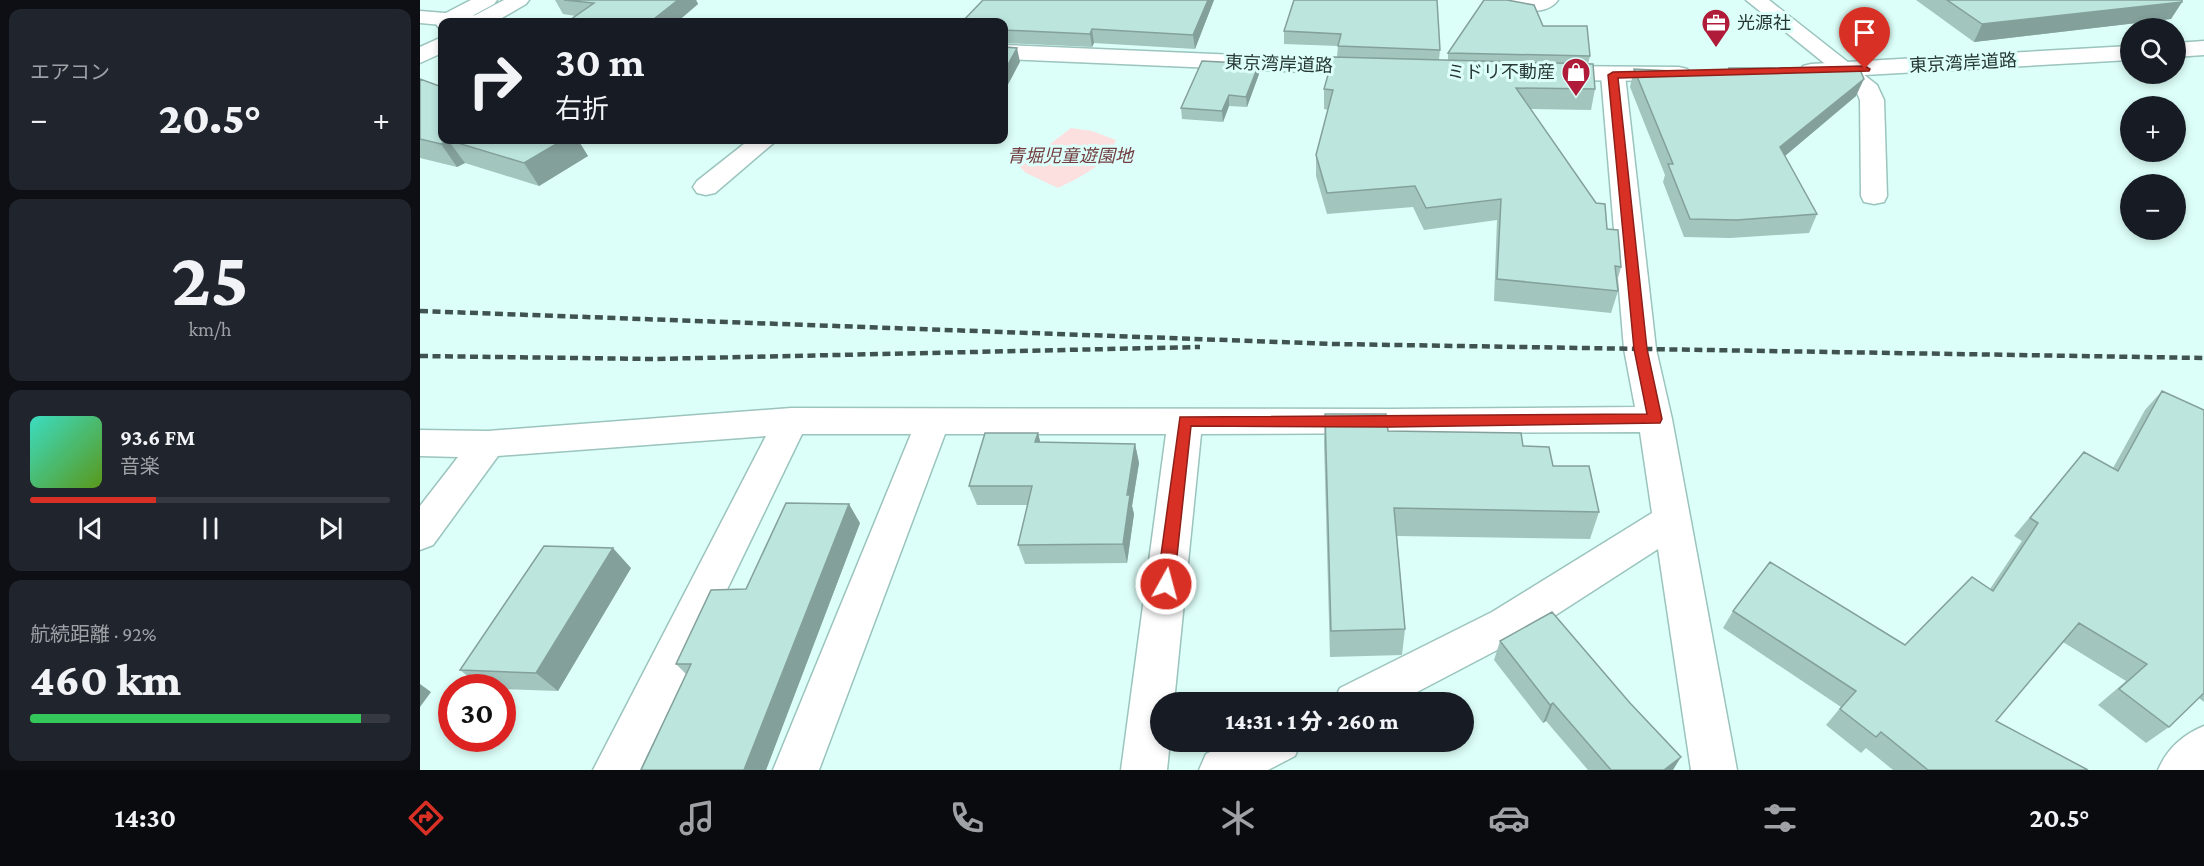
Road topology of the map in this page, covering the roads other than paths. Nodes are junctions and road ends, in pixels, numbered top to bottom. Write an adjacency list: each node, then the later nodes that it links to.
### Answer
1 (487, 0): 7 (main road)
2 (519, 0): 8 (main road)
3 (1498, 0): 4 (main road)
4 (1548, 0)
5 (1756, 0): 19 (main road)
6 (420, 17): 9 (main road)
7 (453, 18)
8 (487, 18)
9 (438, 20)
10 (438, 27): 11 (main road)
11 (420, 37)
12 (438, 46): 17 (main road)
13 (2204, 48): 14 (main road)
14 (2186, 49)
15 (1008, 52): 18 (main road, 東京湾岸道路)
16 (2120, 54): 19 (main road, 東京湾岸道路)
17 (420, 56)
18 (1400, 69)
19 (1843, 70): 20 (main road, 東京湾岸道路); 26 (main road)
20 (1784, 72)
21 (1533, 73): 23 (main road)
22 (1702, 74): 23 (main road)
23 (1613, 75): 27 (main road)
24 (759, 144): 25 (main road)
25 (706, 188)
26 (1874, 196)
27 (1655, 419): 28 (main road); 33 (main road)
28 (1185, 420): 30 (main road); 40 (main road)
29 (792, 421): 30 (main road); 32 (main road); 38 (main road)
30 (933, 421): 39 (main road)
31 (420, 443): 32 (main road)
32 (488, 444): 34 (main road)
33 (1672, 520): 35 (main road); 42 (main road)
34 (420, 534)
35 (1375, 692)
36 (2204, 748): 43 (main road)
37 (1257, 752): 41 (main road)
38 (616, 770)
39 (796, 770)
40 (1144, 770)
41 (1222, 770)
42 (1714, 770)
43 (2181, 770)

